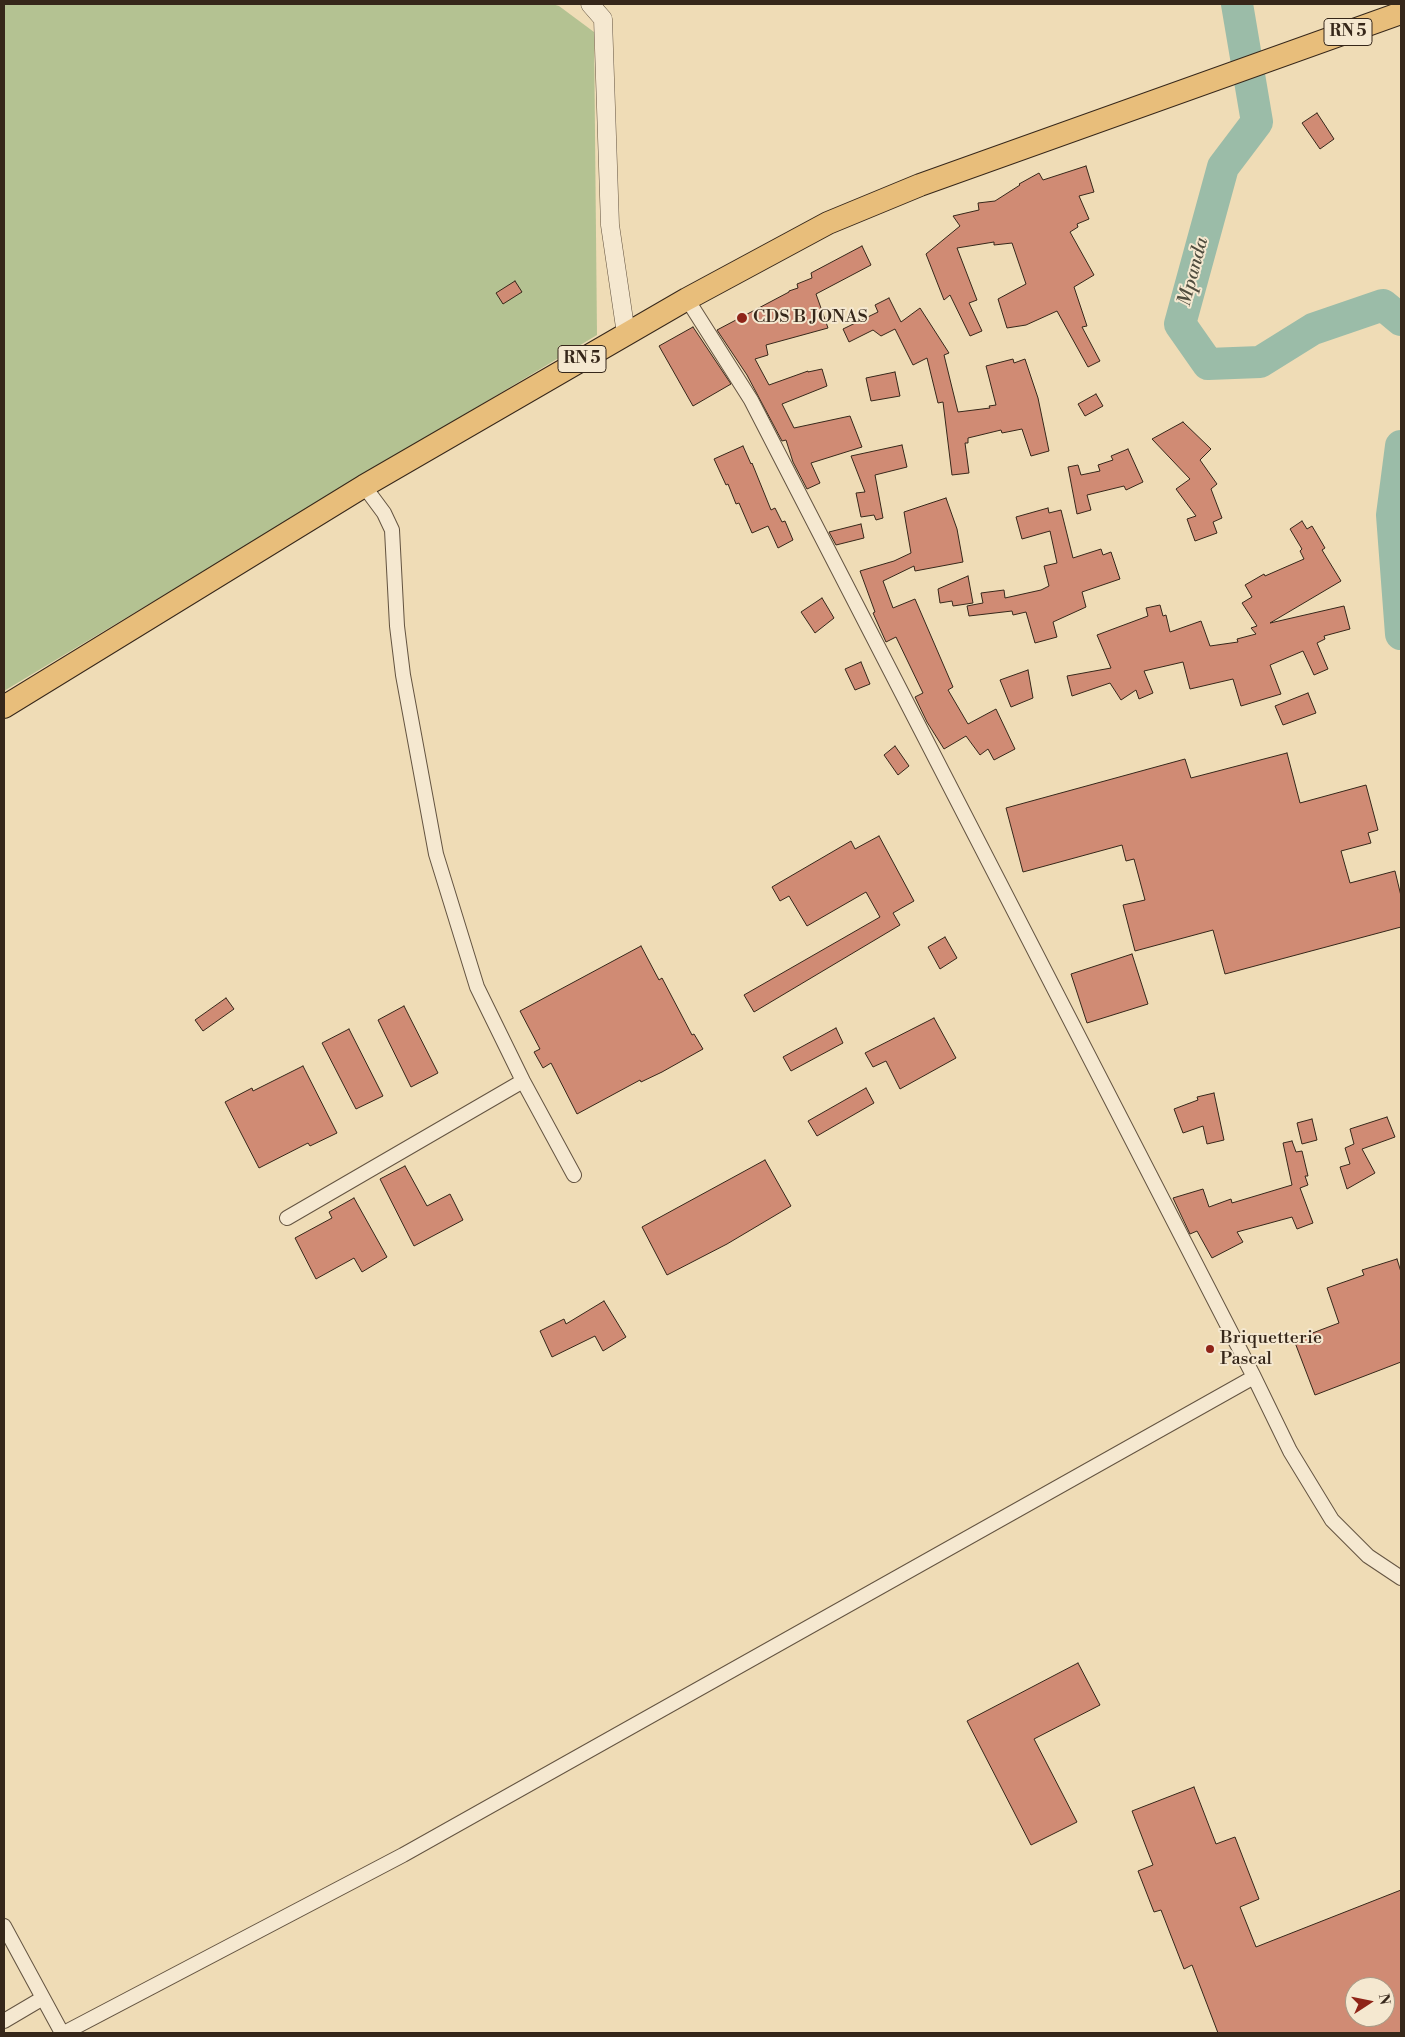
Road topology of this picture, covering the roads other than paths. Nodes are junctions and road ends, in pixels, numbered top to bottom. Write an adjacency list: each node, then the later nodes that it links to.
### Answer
1 (590, 4): 4 (street)
2 (1401, 13): 3 (main road, RN 5)
3 (687, 299): 4 (main road, RN 5); 10 (street)
4 (626, 334): 5 (main road, RN 5)
5 (364, 486): 6 (main road, RN 5); 7 (street)
6 (4, 706)
7 (522, 1081): 8 (street); 9 (street)
8 (574, 1175)
9 (287, 1218)
10 (1254, 1377): 11 (street); 15 (street)
11 (1401, 1578)
12 (4, 1926): 13 (street)
13 (42, 1998): 14 (street); 15 (street)
14 (4, 2021)
15 (63, 2033)

